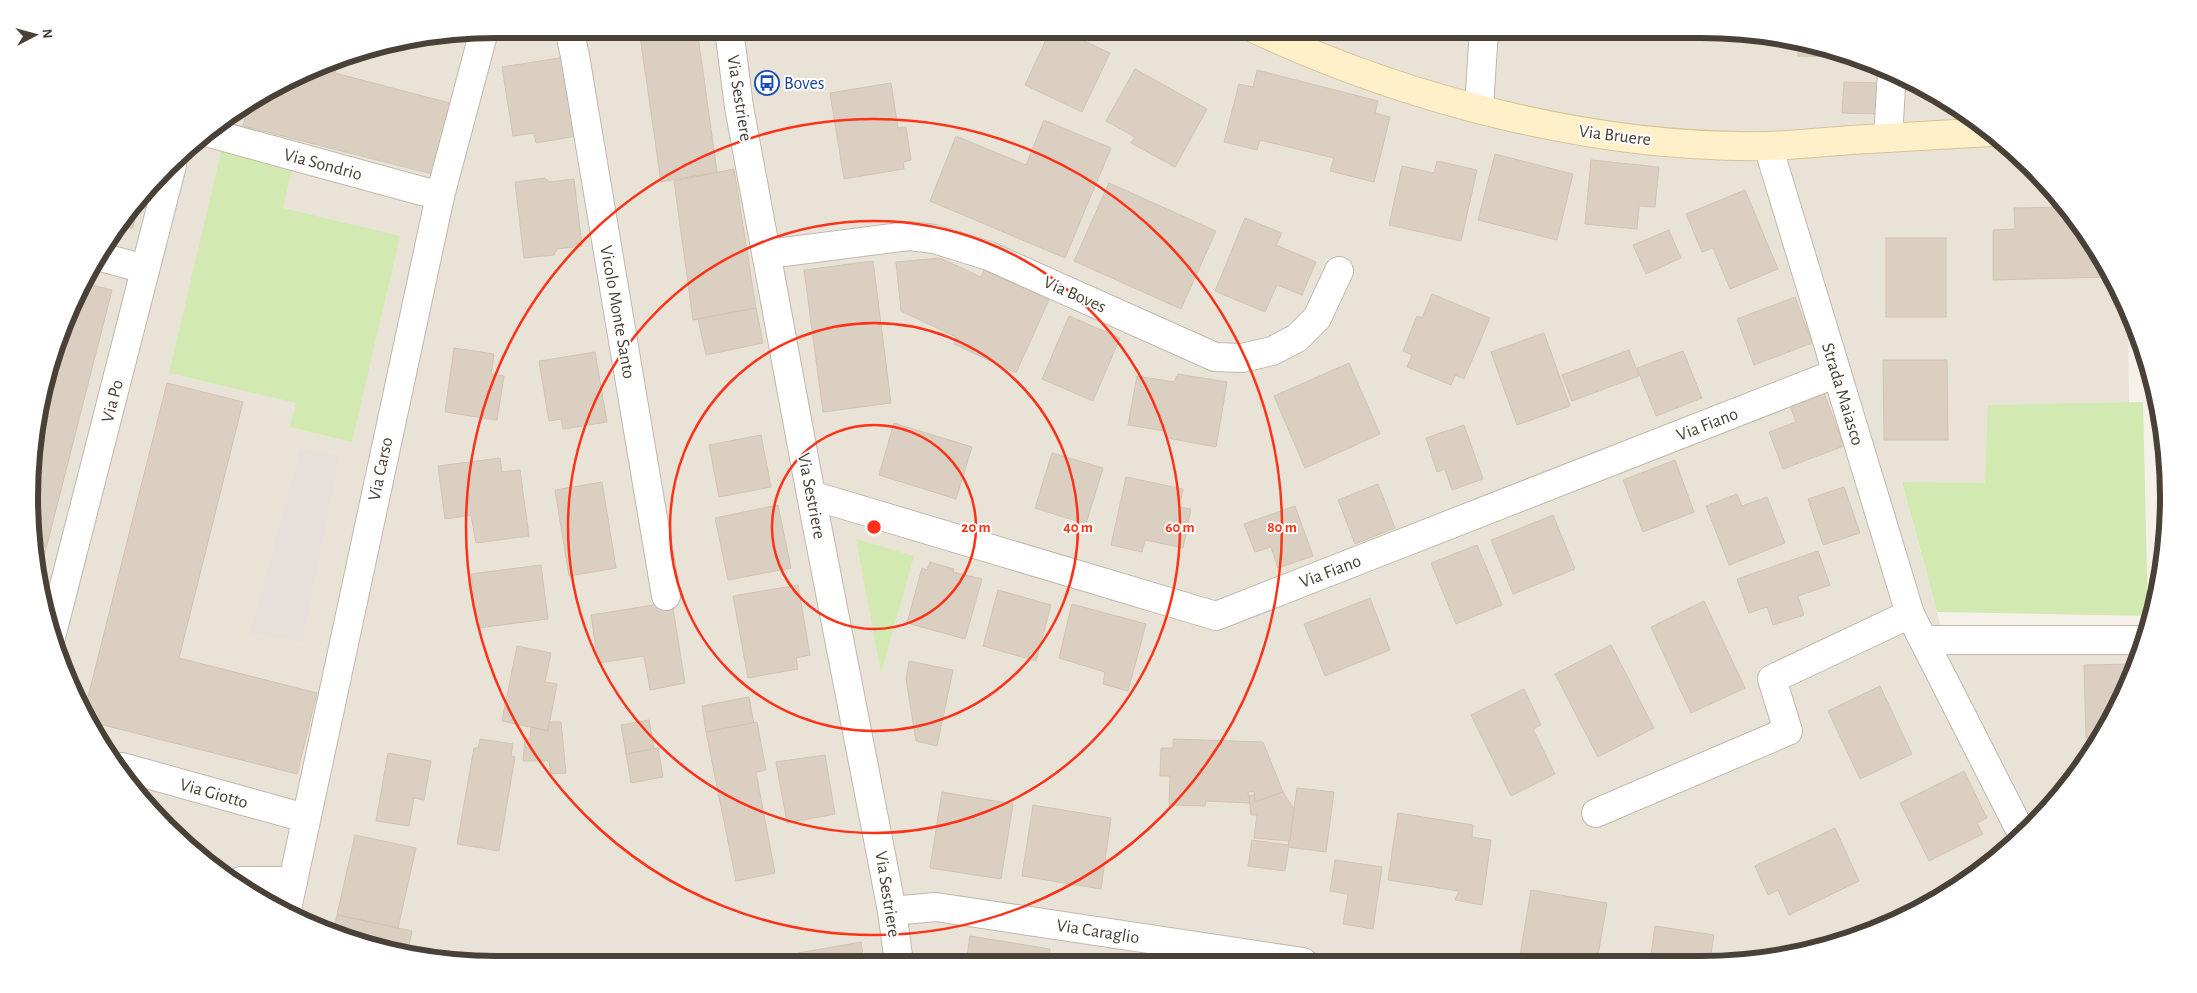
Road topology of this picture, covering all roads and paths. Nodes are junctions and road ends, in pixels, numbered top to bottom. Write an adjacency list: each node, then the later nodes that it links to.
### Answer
1 (482, 38): 13 (street, Via Carso)
2 (571, 38): 20 (street, Vicolo Monte Santo)
3 (730, 38): 14 (street, Via Sestriere)
4 (1274, 38): 7 (street, Via Bruere)
5 (1483, 38): 7 (street)
6 (1892, 79): 10 (street)
7 (1479, 108): 11 (street, Via Bruere)
8 (1981, 133): 10 (street, Via Bruere)
9 (214, 134): 13 (street, Via Sondrio)
10 (1888, 138): 11 (street, Via Bruere)
11 (1768, 146): 18 (street, Strada Maiasco)
12 (170, 174): 16 (street, Via Po)
13 (440, 196): 27 (street, Via Carso)
14 (768, 254): 17 (street, Via Boves); 19 (street, Via Sestriere)
15 (105, 258): 16 (street)
16 (146, 269): 22 (street, Via Po)
17 (1339, 271)
18 (1837, 373): 19 (street, Via Fiano); 21 (street, Strada Maiasco)
19 (811, 495): 32 (street, Via Sestriere)
20 (666, 596)
21 (1910, 614): 23 (street, Strada Maiasco); 26 (street)
22 (54, 620)
23 (1924, 640): 24 (street); 28 (street, Strada Maiasco)
24 (2136, 640)
25 (127, 768): 27 (street, Via Giotto)
26 (1596, 813)
27 (305, 818): 30 (street, Via Carso)
28 (2019, 827)
29 (246, 881): 30 (street)
30 (292, 881): 31 (street, Via Carso)
31 (288, 905)
32 (892, 911): 33 (street, Via Sestriere); 34 (street, Via Caraglio)
33 (898, 956)
34 (1264, 956)

